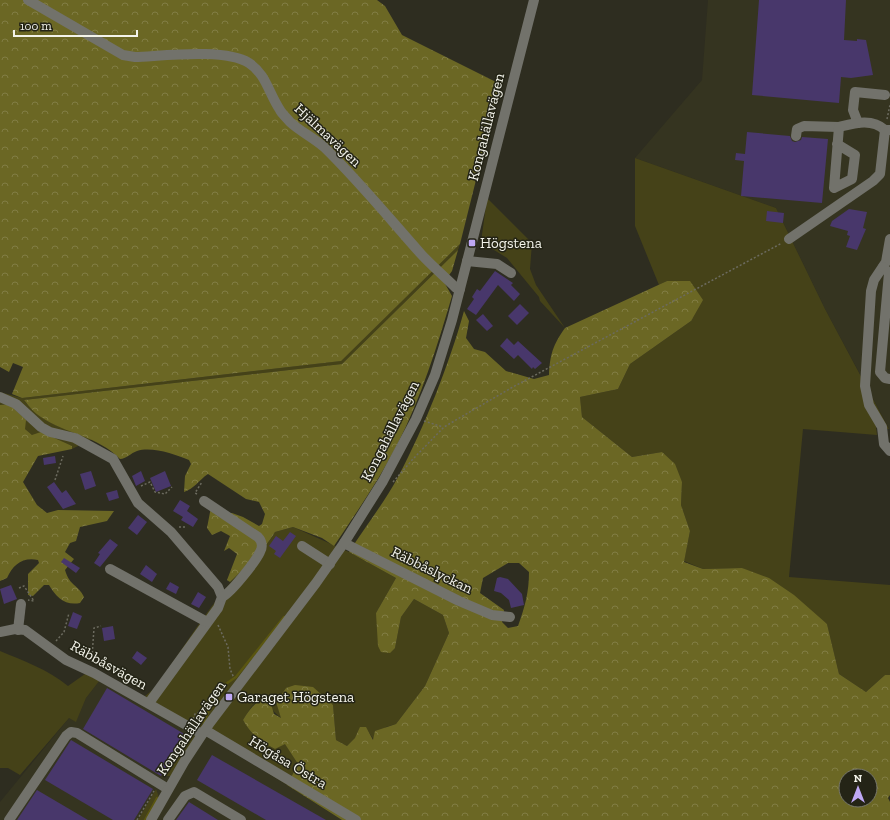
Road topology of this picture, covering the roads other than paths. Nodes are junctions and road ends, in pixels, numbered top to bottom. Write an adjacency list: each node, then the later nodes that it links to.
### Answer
1 (28, 0): 14 (street, Hjälmavägen)
2 (534, 0): 11 (street, Kongahällavägen)
3 (885, 95): 4 (street)
4 (858, 123): 5 (street); 6 (street)
5 (839, 127): 7 (street); 8 (street)
6 (887, 130): 9 (street)
7 (796, 136)
8 (838, 144)
9 (789, 239)
10 (890, 239): 12 (street)
11 (467, 261): 13 (street); 14 (street, Kongahällavägen)
12 (883, 267): 15 (street); 17 (street)
13 (511, 273)
14 (460, 289): 19 (street, Kongahällavägen)
15 (890, 379)
16 (0, 397): 23 (street)
17 (890, 451)
18 (204, 501): 23 (street)
19 (344, 543): 21 (street, Kongahällavägen); 25 (street, Räbbåslyckan)
20 (302, 546): 21 (street)
21 (330, 564): 30 (street, Kongahällavägen)
22 (110, 569): 26 (street)
23 (222, 597): 26 (street)
24 (21, 604): 27 (street)
25 (510, 617)
26 (210, 619): 29 (street)
27 (18, 630): 28 (street); 29 (street, Räbbåsvägen)
28 (0, 632)
29 (149, 703): 30 (street, Räbbåsvägen)
30 (204, 732): 31 (street, Kongahällavägen); 36 (street, Högåsa Östra)
31 (168, 789): 32 (street); 33 (street, Kongahällavägen)
32 (9, 820)
33 (151, 820)
34 (168, 820): 35 (street)
35 (241, 820)
36 (356, 820)

